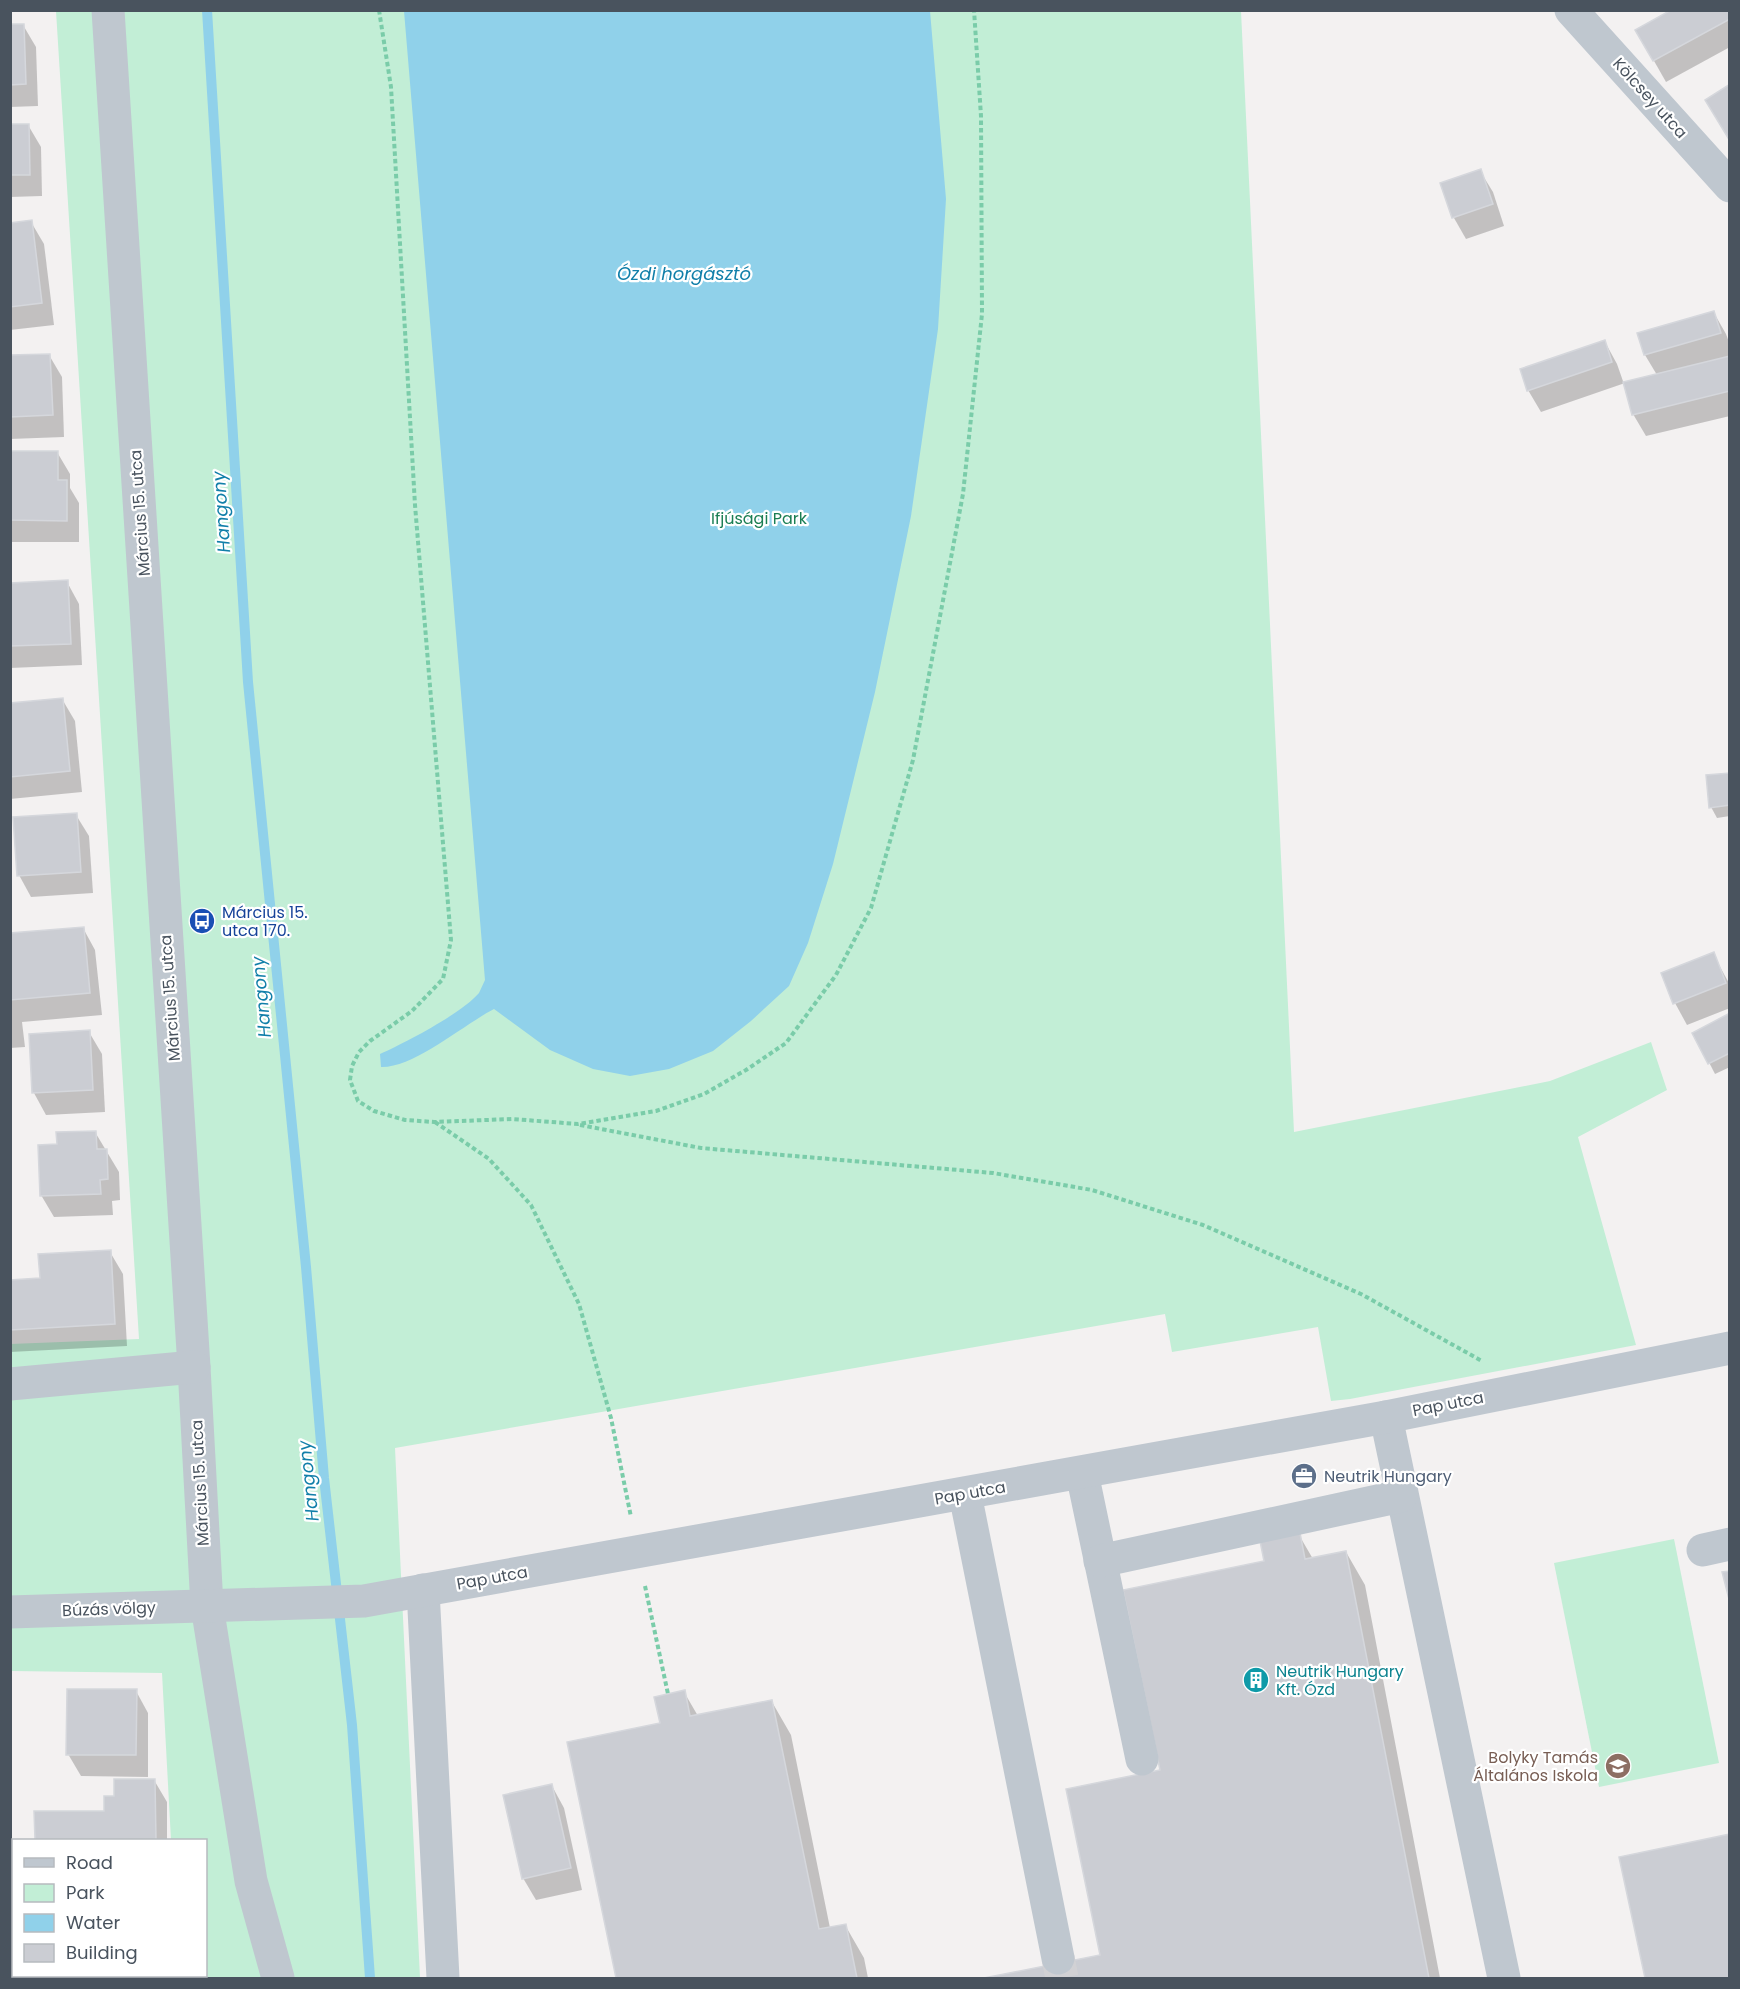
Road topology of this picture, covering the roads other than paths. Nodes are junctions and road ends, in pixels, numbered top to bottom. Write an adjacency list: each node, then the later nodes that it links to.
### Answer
1 (108, 10): 5 (street, Március 15. utca)
2 (1571, 10): 3 (street, Kölcsey utca)
3 (1730, 186)
4 (1730, 1348): 7 (street, Pap utca)
5 (194, 1367): 6 (street); 13 (street, Március 15. utca)
6 (10, 1384)
7 (1386, 1417): 8 (street, Pap utca); 10 (street)
8 (1082, 1473): 9 (street, Pap utca); 11 (street)
9 (965, 1494): 12 (street, Pap utca); 16 (street)
10 (1401, 1496): 11 (street); 19 (street)
11 (1100, 1561): 15 (street)
12 (423, 1590): 13 (street, Pap utca); 18 (street)
13 (207, 1606): 14 (street, Búzás völgy); 17 (street, Március 15. utca)
14 (10, 1612)
15 (1142, 1759)
16 (1058, 1958)
17 (278, 1978)
18 (443, 1978)
19 (1504, 1978)

